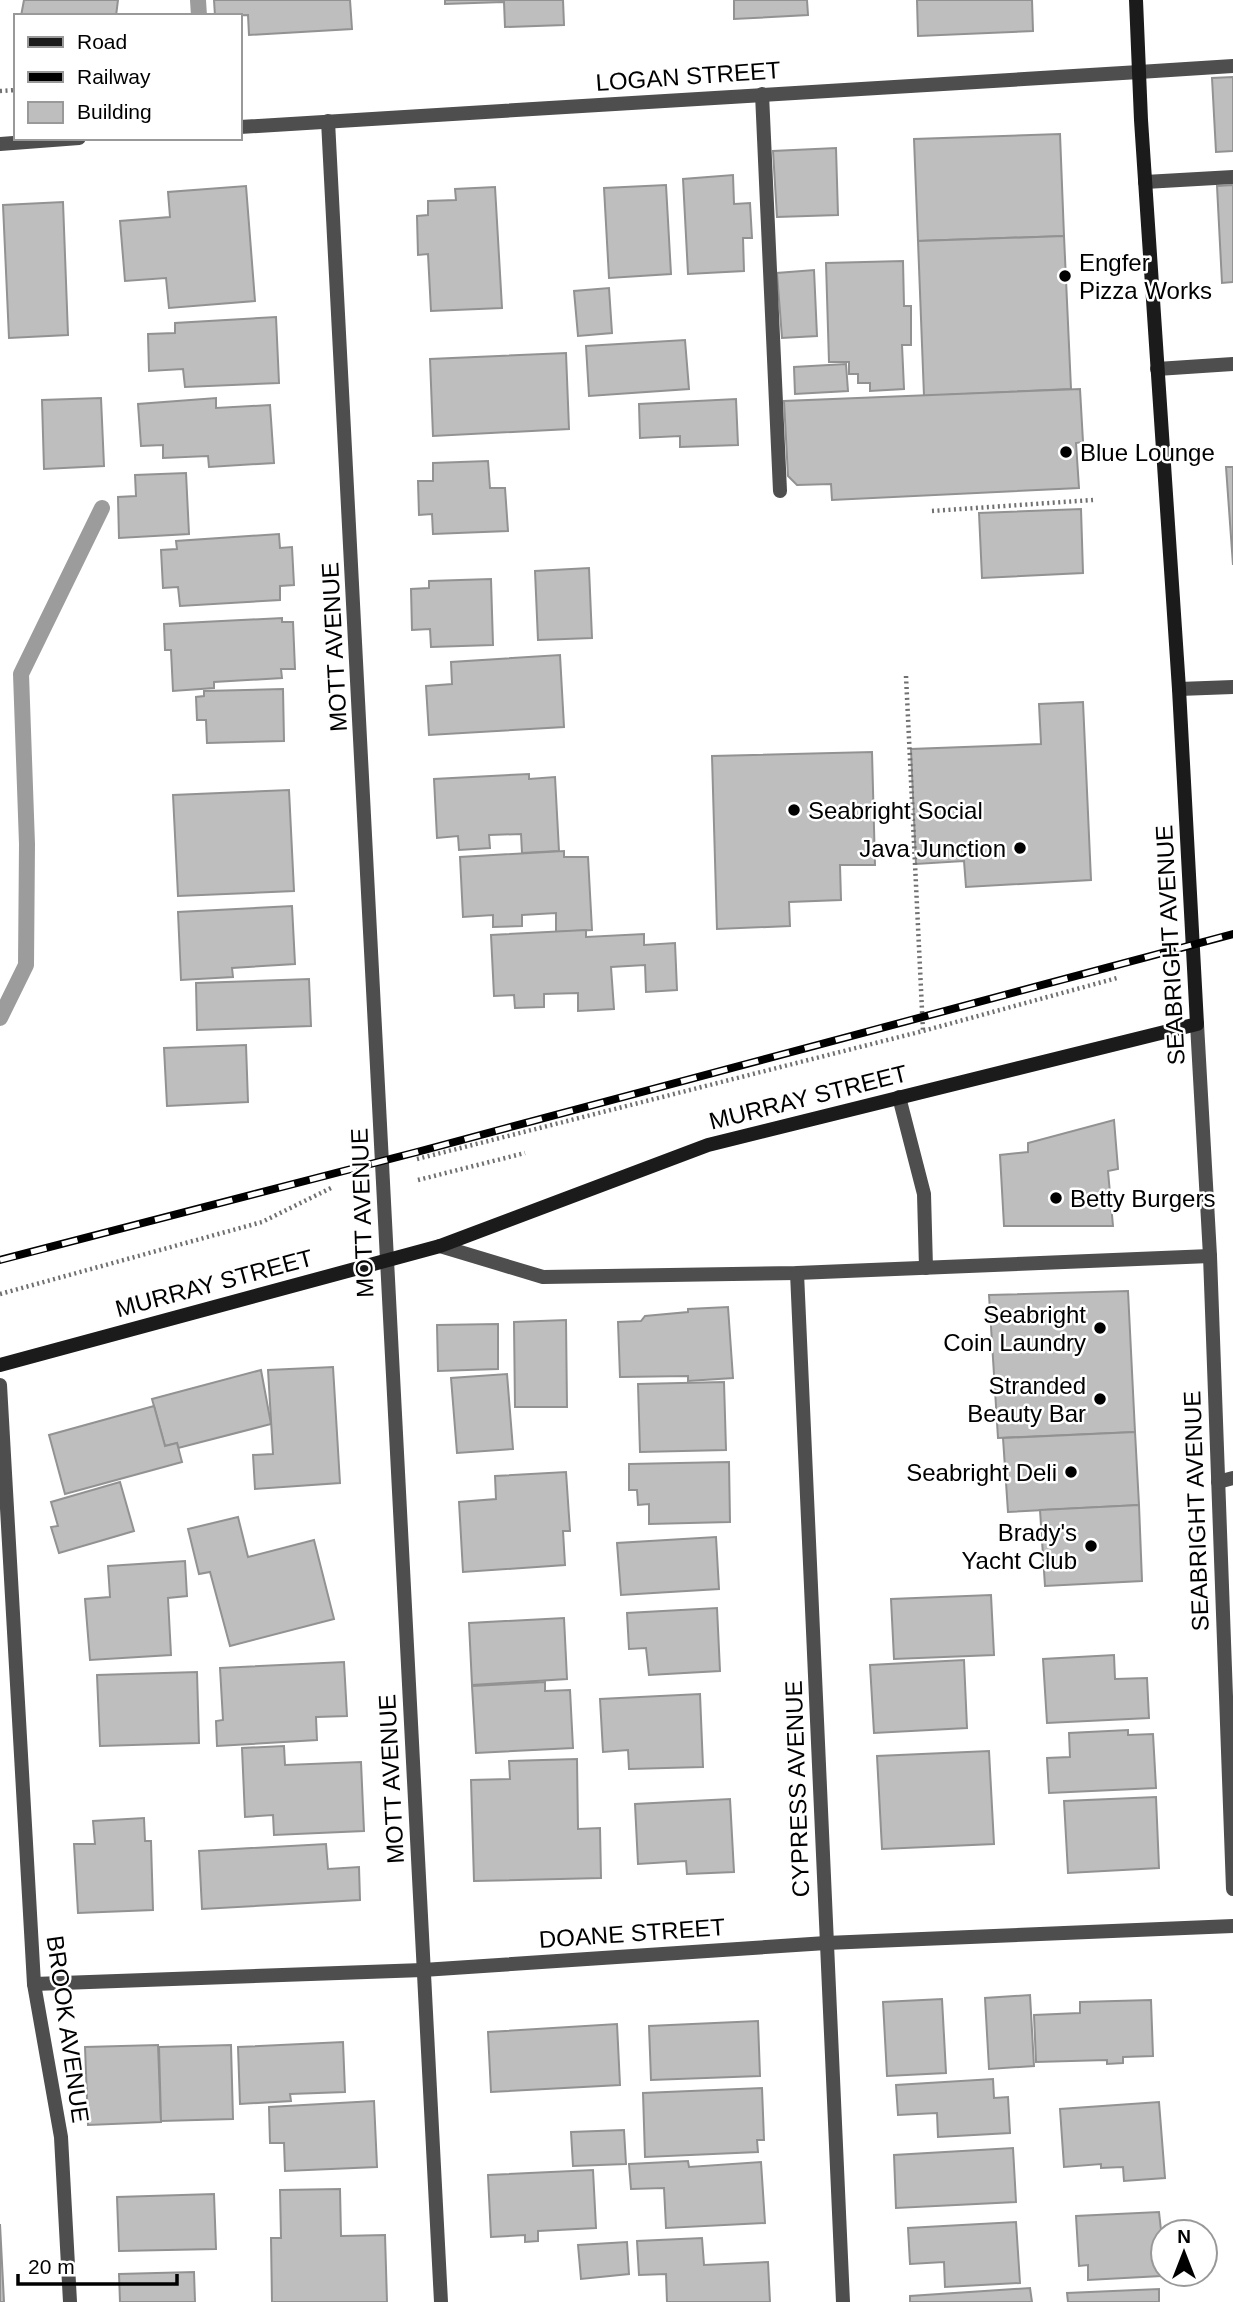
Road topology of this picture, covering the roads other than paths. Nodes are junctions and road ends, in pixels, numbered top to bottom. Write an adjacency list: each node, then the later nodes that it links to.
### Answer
1 (1136, 0): 3 (main road, SEABRIGHT AVENUE)
2 (1233, 66): 3 (street, LOGAN STREET)
3 (1139, 72): 4 (street, LOGAN STREET); 10 (main road, SEABRIGHT AVENUE)
4 (762, 94): 5 (street, LOGAN STREET); 13 (street)
5 (328, 121): 6 (street, LOGAN STREET); 20 (street, MOTT AVENUE)
6 (242, 127)
7 (53, 140): 8 (street)
8 (0, 144)
9 (1233, 177): 10 (street)
10 (1145, 182): 12 (main road, SEABRIGHT AVENUE)
11 (1233, 364): 12 (street)
12 (1157, 369): 15 (main road, SEABRIGHT AVENUE)
13 (780, 491)
14 (1233, 687): 15 (street)
15 (1179, 689): 16 (main road, SEABRIGHT AVENUE)
16 (1197, 1024): 17 (main road, MURRAY STREET); 19 (street, SEABRIGHT AVENUE)
17 (899, 1097): 18 (main road, MURRAY STREET); 21 (street)
18 (440, 1246): 20 (main road, MURRAY STREET); 22 (street)
19 (1210, 1256): 21 (street); 26 (street, SEABRIGHT AVENUE)
20 (386, 1260): 23 (main road, MURRAY STREET); 30 (street, MOTT AVENUE)
21 (926, 1268): 22 (street)
22 (797, 1273): 29 (street, CYPRESS AVENUE)
23 (0, 1365)
24 (0, 1385): 31 (street, BROOK AVENUE)
25 (1233, 1478): 26 (street)
26 (1218, 1482): 27 (street, SEABRIGHT AVENUE)
27 (1233, 1889)
28 (1233, 1926): 29 (street, DOANE STREET)
29 (826, 1943): 30 (street, DOANE STREET); 34 (street, CYPRESS AVENUE)
30 (423, 1970): 31 (street, DOANE STREET); 33 (street, MOTT AVENUE)
31 (34, 1984): 32 (street, BROOK AVENUE)
32 (70, 2302)
33 (442, 2302)
34 (843, 2302)

